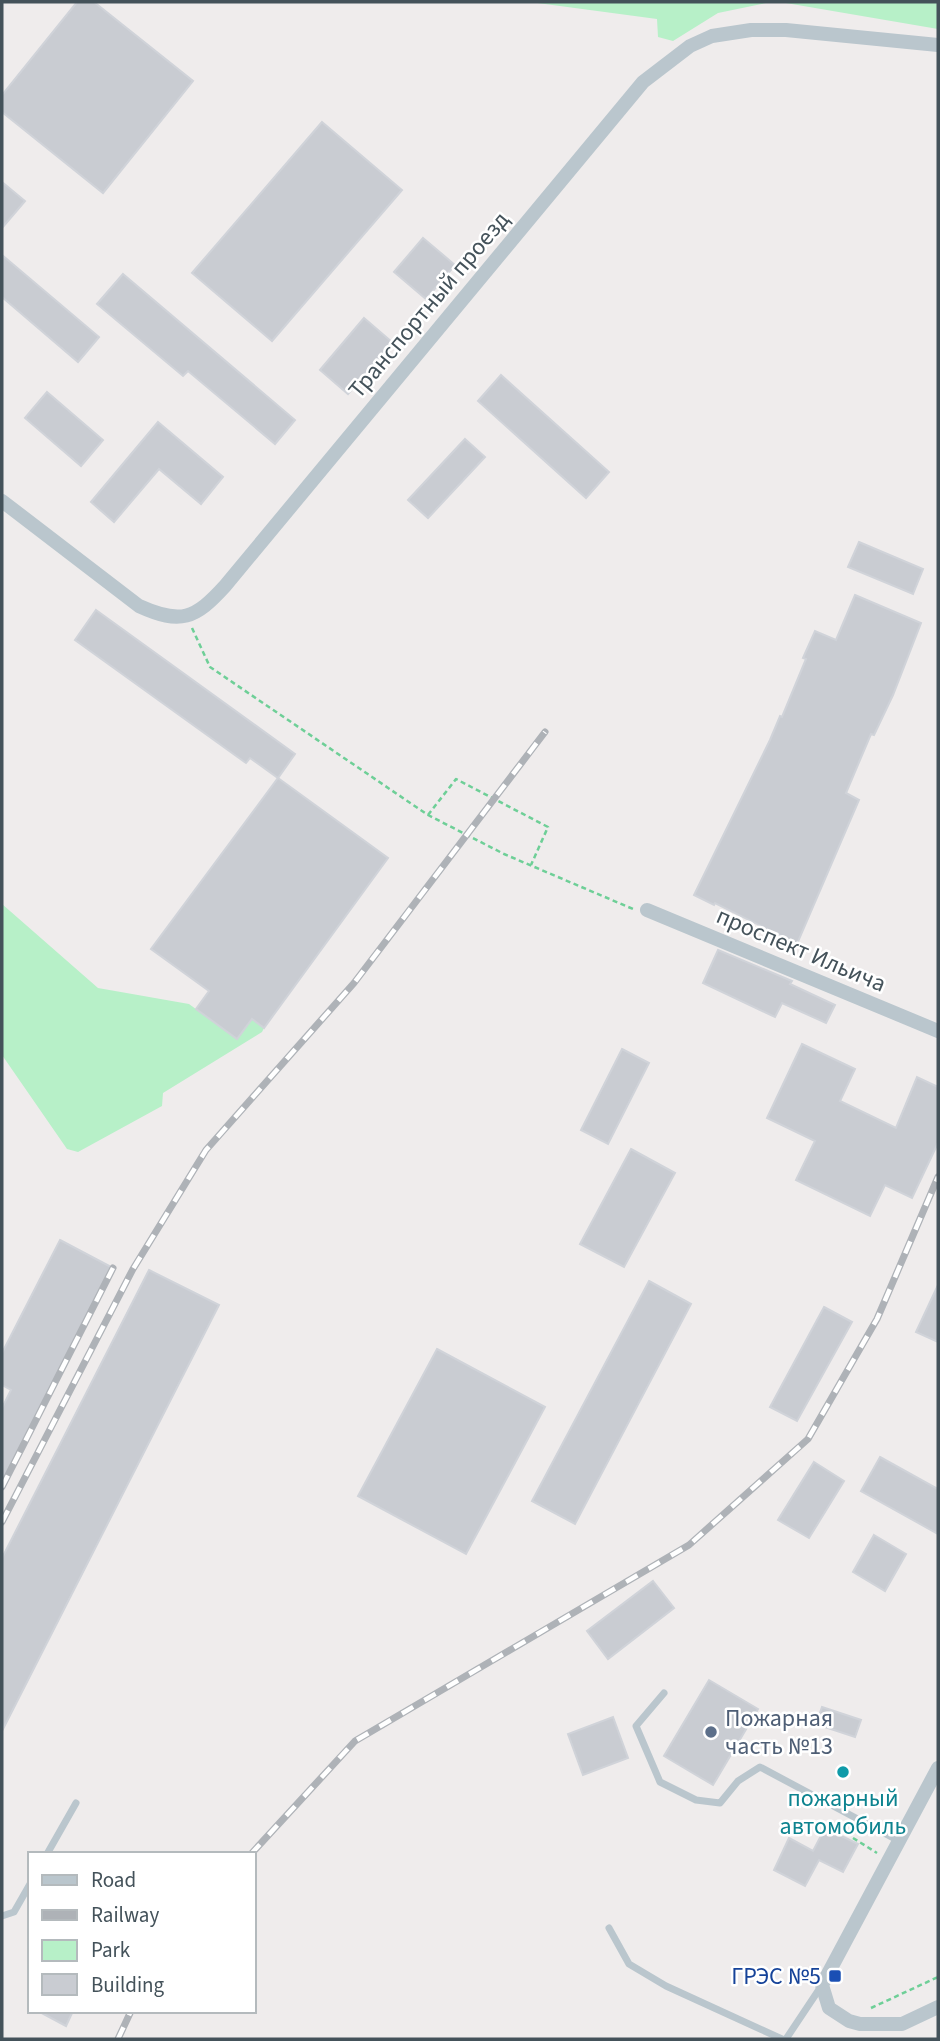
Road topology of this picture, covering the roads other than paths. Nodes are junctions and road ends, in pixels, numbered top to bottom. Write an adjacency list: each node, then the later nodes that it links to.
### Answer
1 (938, 46): 2 (street, Транспортный проезд)
2 (2, 500)
3 (647, 911): 4 (street, проспект Ильича)
4 (938, 1031)
5 (664, 1693): 8 (lane)
6 (938, 1768): 8 (street)
7 (76, 1803): 9 (lane)
8 (900, 1841): 13 (street)
9 (48, 1852)
10 (28, 1888): 11 (lane)
11 (2, 1916)
12 (609, 1928): 15 (lane)
13 (822, 1985): 14 (street); 15 (lane)
14 (938, 2007)
15 (784, 2039)

